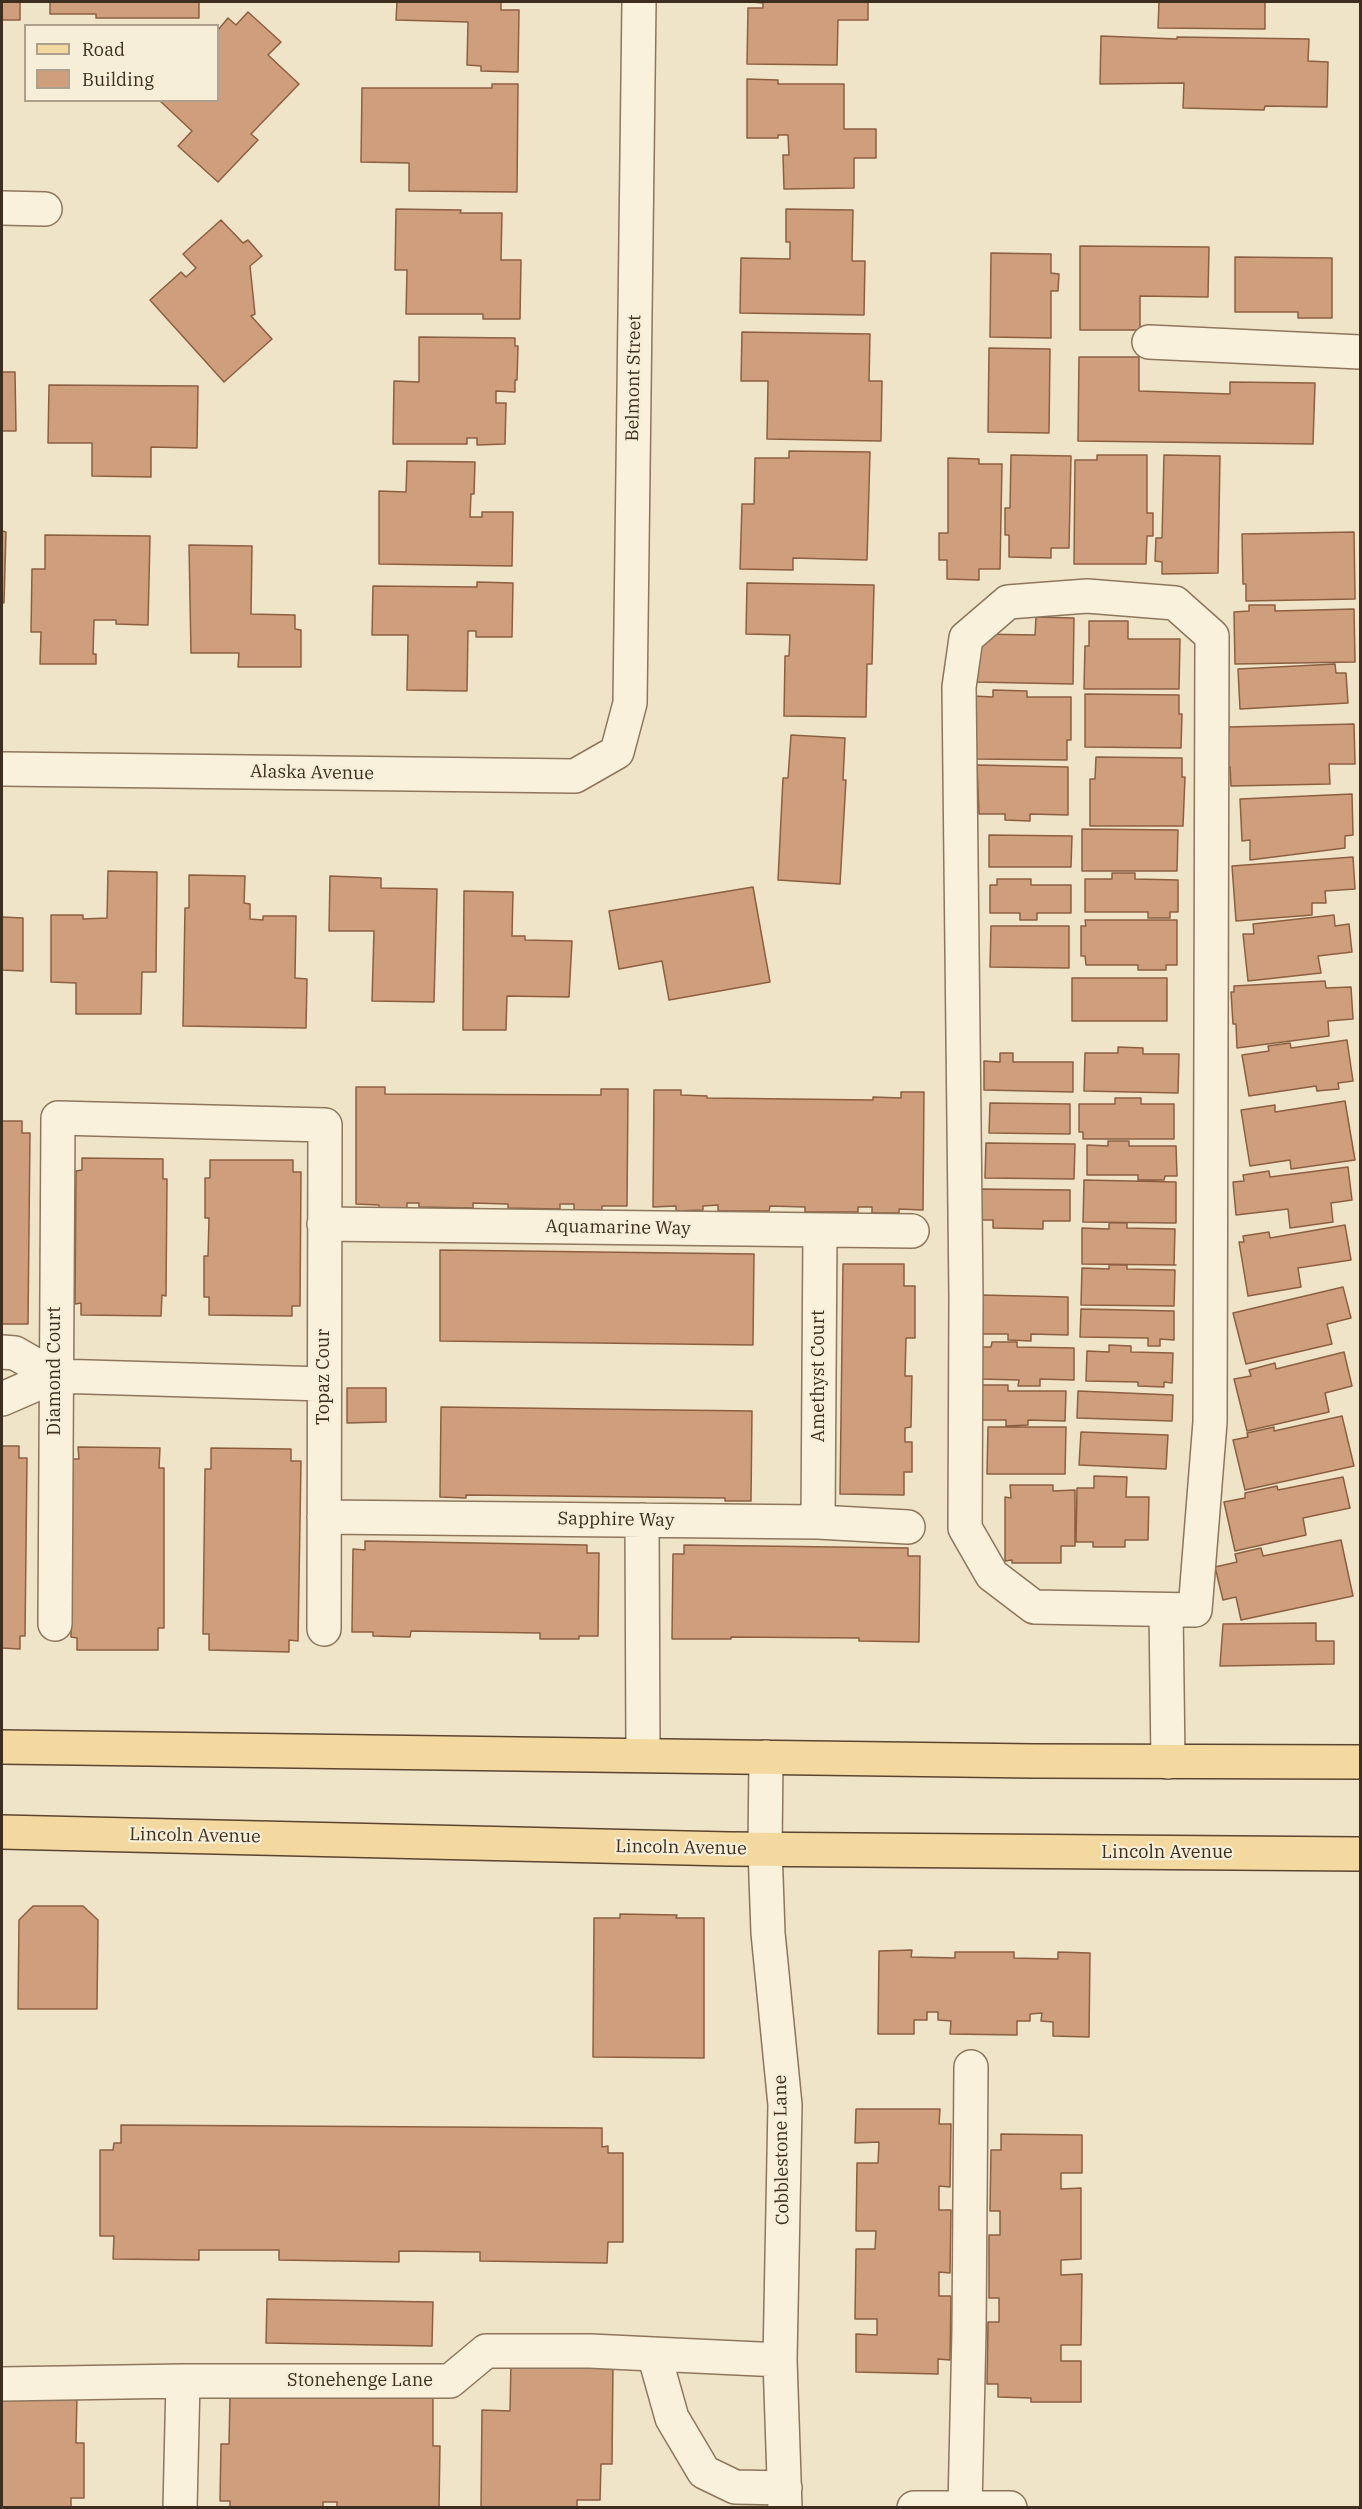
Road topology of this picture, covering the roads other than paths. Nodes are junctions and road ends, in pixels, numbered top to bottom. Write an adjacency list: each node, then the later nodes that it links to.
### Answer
1 (639, 2): 6 (street, Belmont Street)
2 (2, 208): 3 (street)
3 (45, 209)
4 (1149, 342): 5 (street)
5 (1360, 352)
6 (617, 752): 7 (street, Alaska Avenue)
7 (2, 769)
8 (326, 1125): 9 (street, Topaz Cour); 13 (street, Diamond Court)
9 (324, 1224): 10 (street, Aquamarine Way); 14 (street, Topaz Cour)
10 (820, 1231): 11 (street, Aquamarine Way); 18 (street, Amethyst Court)
11 (912, 1231)
12 (2, 1352): 13 (street)
13 (54, 1376): 14 (street); 15 (street); 21 (street, Diamond Court)
14 (324, 1384): 16 (street, Topaz Cour)
15 (2, 1399)
16 (324, 1517): 17 (street, Sapphire Way); 22 (street, Topaz Cour)
17 (642, 1520): 18 (street, Sapphire Way); 24 (street)
18 (818, 1522): 19 (street, Sapphire Way)
19 (908, 1527)
20 (1166, 1610): 20 (street); 26 (street)
21 (55, 1624)
22 (324, 1629)
23 (2, 1747): 24 (main road)
24 (643, 1755): 25 (main road)
25 (766, 1757): 26 (main road); 29 (street, Cobblestone Lane)
26 (1168, 1761): 27 (main road)
27 (1360, 1762)
28 (2, 1832): 29 (main road, Lincoln Avenue)
29 (765, 1849): 30 (main road, Lincoln Avenue); 33 (street, Cobblestone Lane)
30 (1360, 1854)
31 (971, 2067): 38 (street)
32 (654, 2354): 33 (street, Stonehenge Lane); 34 (street, Stonehenge Lane); 36 (street)
33 (780, 2360): 36 (street, Cobblestone Lane)
34 (183, 2381): 35 (street, Stonehenge Lane); 39 (street)
35 (2, 2384)
36 (785, 2498)
37 (914, 2507): 38 (street)
38 (965, 2507): 40 (street)
39 (180, 2508)
40 (1010, 2508)

